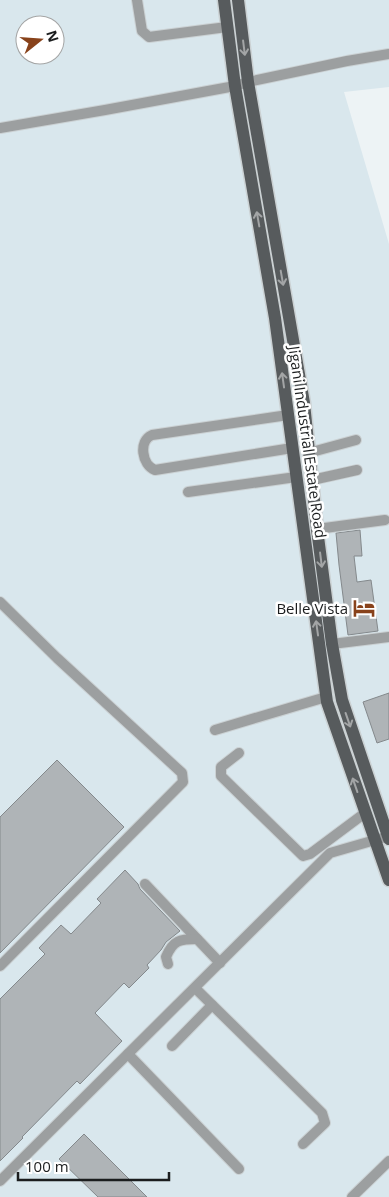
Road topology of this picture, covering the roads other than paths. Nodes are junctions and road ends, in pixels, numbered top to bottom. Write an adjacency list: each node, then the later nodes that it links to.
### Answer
1 (137, 0): 4 (street)
2 (224, 0): 4 (main road, Jigani Industrial Estate Road)
3 (238, 0): 6 (main road, Jigani Industrial Estate Road, one-way to 6)
4 (227, 27): 7 (main road, Jigani Industrial Estate Road)
5 (389, 54): 6 (street)
6 (248, 82): 7 (street); 12 (main road, Jigani Industrial Estate Road, one-way to 12)
7 (235, 86): 8 (street); 9 (main road, Jigani Industrial Estate Road, one-way to 7)
8 (0, 128)
9 (288, 415): 11 (main road, Jigani Industrial Estate Road); 11 (street)
10 (356, 440): 12 (street)
11 (292, 448): 14 (main road, Jigani Industrial Estate Road)
12 (308, 453): 15 (main road, Jigani Industrial Estate Road)
13 (357, 470): 15 (street)
14 (296, 477): 16 (street); 22 (main road, Jigani Industrial Estate Road, one-way to 14)
15 (312, 480): 18 (main road, Jigani Industrial Estate Road)
16 (188, 492)
17 (385, 520): 18 (street)
18 (317, 529): 21 (main road, Jigani Industrial Estate Road, one-way to 21)
19 (0, 602): 35 (street)
20 (389, 637): 21 (street)
21 (332, 644): 26 (main road, Jigani Industrial Estate Road, one-way to 26)
22 (326, 697): 23 (street); 25 (main road, Jigani Industrial Estate Road, one-way to 22)
23 (215, 730)
24 (240, 753): 28 (street)
25 (365, 813): 27 (main road, Jigani Industrial Estate Road); 28 (street)
26 (389, 837): 27 (street)
27 (375, 840): 29 (street); 30 (main road, Jigani Industrial Estate Road)
28 (310, 854): 29 (street)
29 (319, 864): 33 (street)
30 (389, 880)
31 (145, 884): 32 (street)
32 (197, 939): 33 (street); 34 (street)
33 (220, 963): 36 (street)
34 (168, 964)
35 (0, 966)
36 (195, 988): 37 (street); 39 (street)
37 (212, 1005): 38 (street); 40 (street)
38 (172, 1046)
39 (128, 1054): 42 (street); 43 (street)
40 (303, 1144)
41 (389, 1161): 44 (street)
42 (239, 1169)
43 (0, 1181)
44 (352, 1197)

